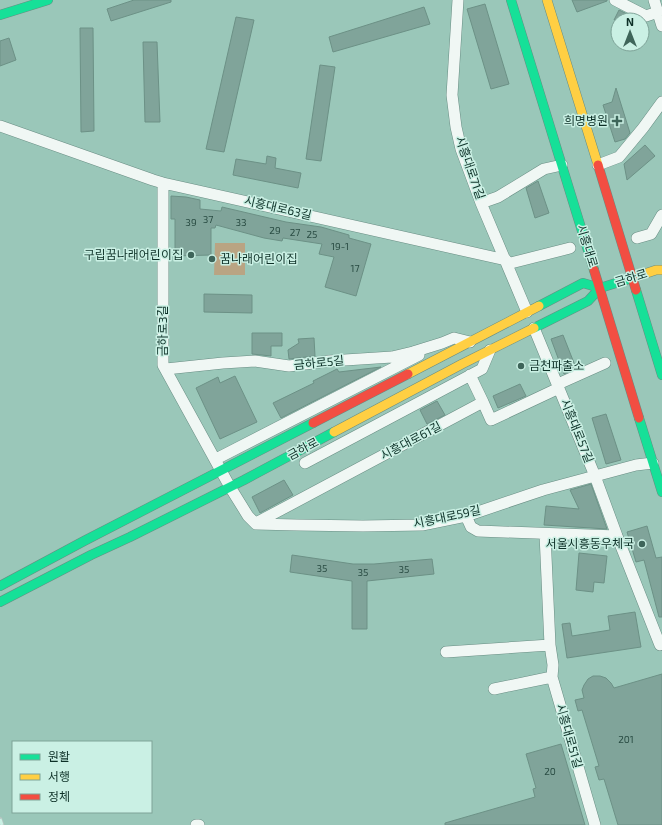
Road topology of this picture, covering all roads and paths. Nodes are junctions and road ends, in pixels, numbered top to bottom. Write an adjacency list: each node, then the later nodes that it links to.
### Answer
1 (48, 0): 7 (main road)
2 (458, 0): 14 (street, 시흥대로71길)
3 (511, 0): 12 (main road, 시흥대로)
4 (548, 0): 11 (main road)
5 (615, 0): 6 (street)
6 (657, 6): 8 (street)
7 (0, 15)
8 (662, 26)
9 (662, 102): 11 (street)
10 (0, 126): 13 (street, 시흥대로63길)
11 (598, 164): 20 (main road)
12 (562, 165): 14 (street); 21 (main road, 시흥대로)
13 (163, 183): 18 (street, 시흥대로63길); 28 (street, 금하로3길)
14 (481, 202): 18 (street, 시흥대로71길)
15 (662, 215): 16 (street)
16 (637, 238)
17 (570, 248): 18 (street)
18 (507, 262): 22 (street)
19 (662, 270): 20 (main road, 금하로)
20 (632, 278): 21 (main road, 금하로); 30 (main road)
21 (600, 288): 22 (main road, 금하로); 23 (main road, 금하로); 35 (main road, 시흥대로)
22 (527, 312): 24 (main road, 금하로)
23 (534, 328): 26 (main road, 금하로); 31 (street, 시흥대로57길)
24 (470, 342): 25 (street, 금하로5길); 36 (main road, 금하로)
25 (442, 343): 28 (street, 금하로5길); 33 (street)
26 (490, 350): 29 (street); 38 (main road, 금하로)
27 (605, 363): 31 (street)
28 (166, 369): 33 (street, 금하로3길)
29 (470, 375): 32 (street); 34 (street)
30 (662, 375)
31 (558, 386): 32 (street); 37 (street, 시흥대로57길)
32 (483, 402): 41 (street, 시흥대로61길)
33 (216, 460): 36 (street, 금하로3길)
34 (305, 463)
35 (653, 463): 37 (street, 시흥대로59길); 39 (main road, 시흥대로)
36 (221, 470): 38 (street, 금하로3길); 44 (main road, 금하로)
37 (595, 476): 40 (street, 시흥대로59길); 43 (street, 시흥대로57길)
38 (230, 487): 41 (street); 45 (main road, 금하로)
39 (662, 492)
40 (466, 516): 41 (street, 시흥대로59길); 42 (street)
41 (256, 524)
42 (545, 534): 43 (street); 47 (street)
43 (617, 536): 46 (street, 시흥대로57길)
44 (0, 586)
45 (0, 602)
46 (662, 644)
47 (550, 645): 48 (street); 49 (street, 시흥대로51길)
48 (446, 652)
49 (552, 677): 50 (street); 51 (street, 시흥대로51길)
50 (494, 689)
51 (595, 825)

